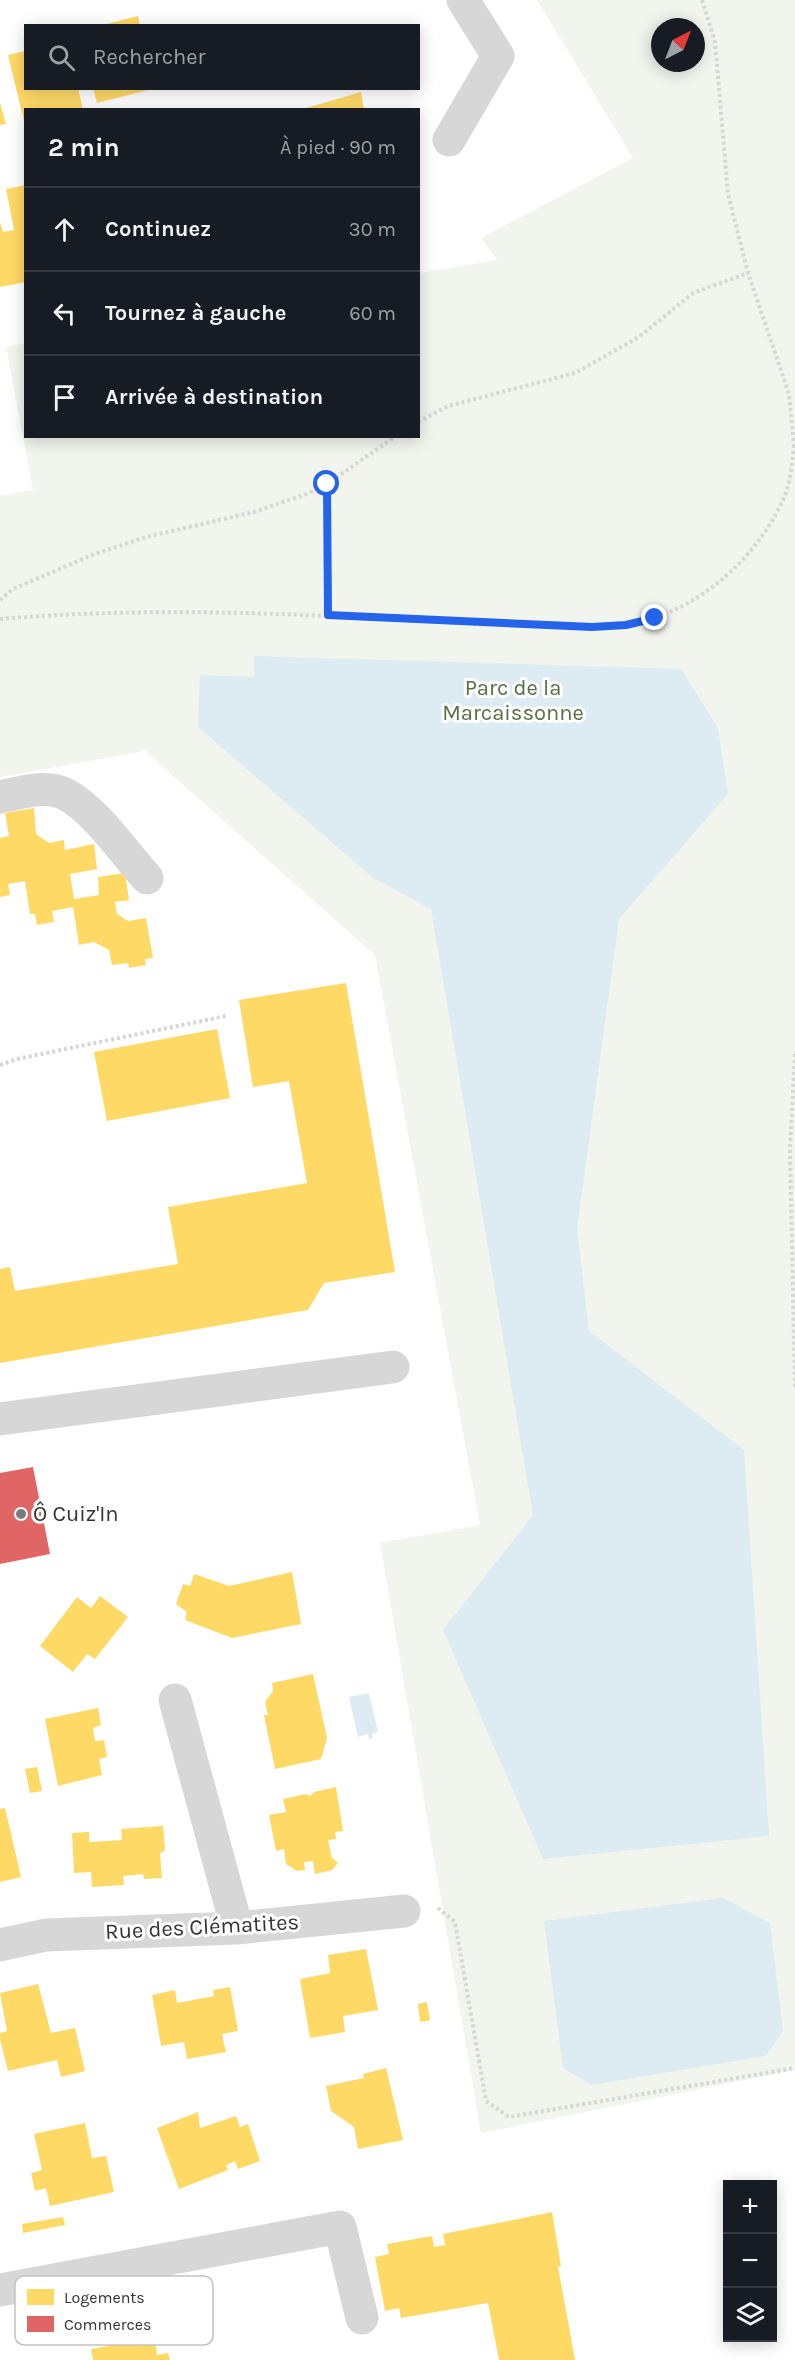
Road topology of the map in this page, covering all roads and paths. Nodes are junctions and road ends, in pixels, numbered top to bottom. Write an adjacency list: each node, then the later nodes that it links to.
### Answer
1 (463, 0): 3 (street)
2 (702, 0): 4 (path)
3 (449, 140)
4 (748, 273): 5 (path); 7 (path)
5 (420, 421)
6 (393, 438): 9 (path)
7 (794, 446): 8 (path); 11 (path)
8 (795, 457)
9 (327, 484): 10 (path); 11 (path)
10 (0, 600)
11 (328, 615): 12 (path)
12 (0, 619)
13 (0, 797): 14 (street)
14 (147, 878)
15 (226, 1016): 17 (path)
16 (795, 1054): 19 (path)
17 (0, 1065)
18 (393, 1367): 20 (street)
19 (795, 1388)
20 (0, 1419)
21 (175, 1700): 23 (street)
22 (404, 1911): 23 (street, Rue des Clématites); 25 (path)
23 (237, 1928): 24 (street, Rue des Clématites)
24 (0, 1945)
25 (795, 2068)
26 (76, 2276): 29 (street)
27 (15, 2287): 28 (street)
28 (0, 2290)
29 (362, 2318)

